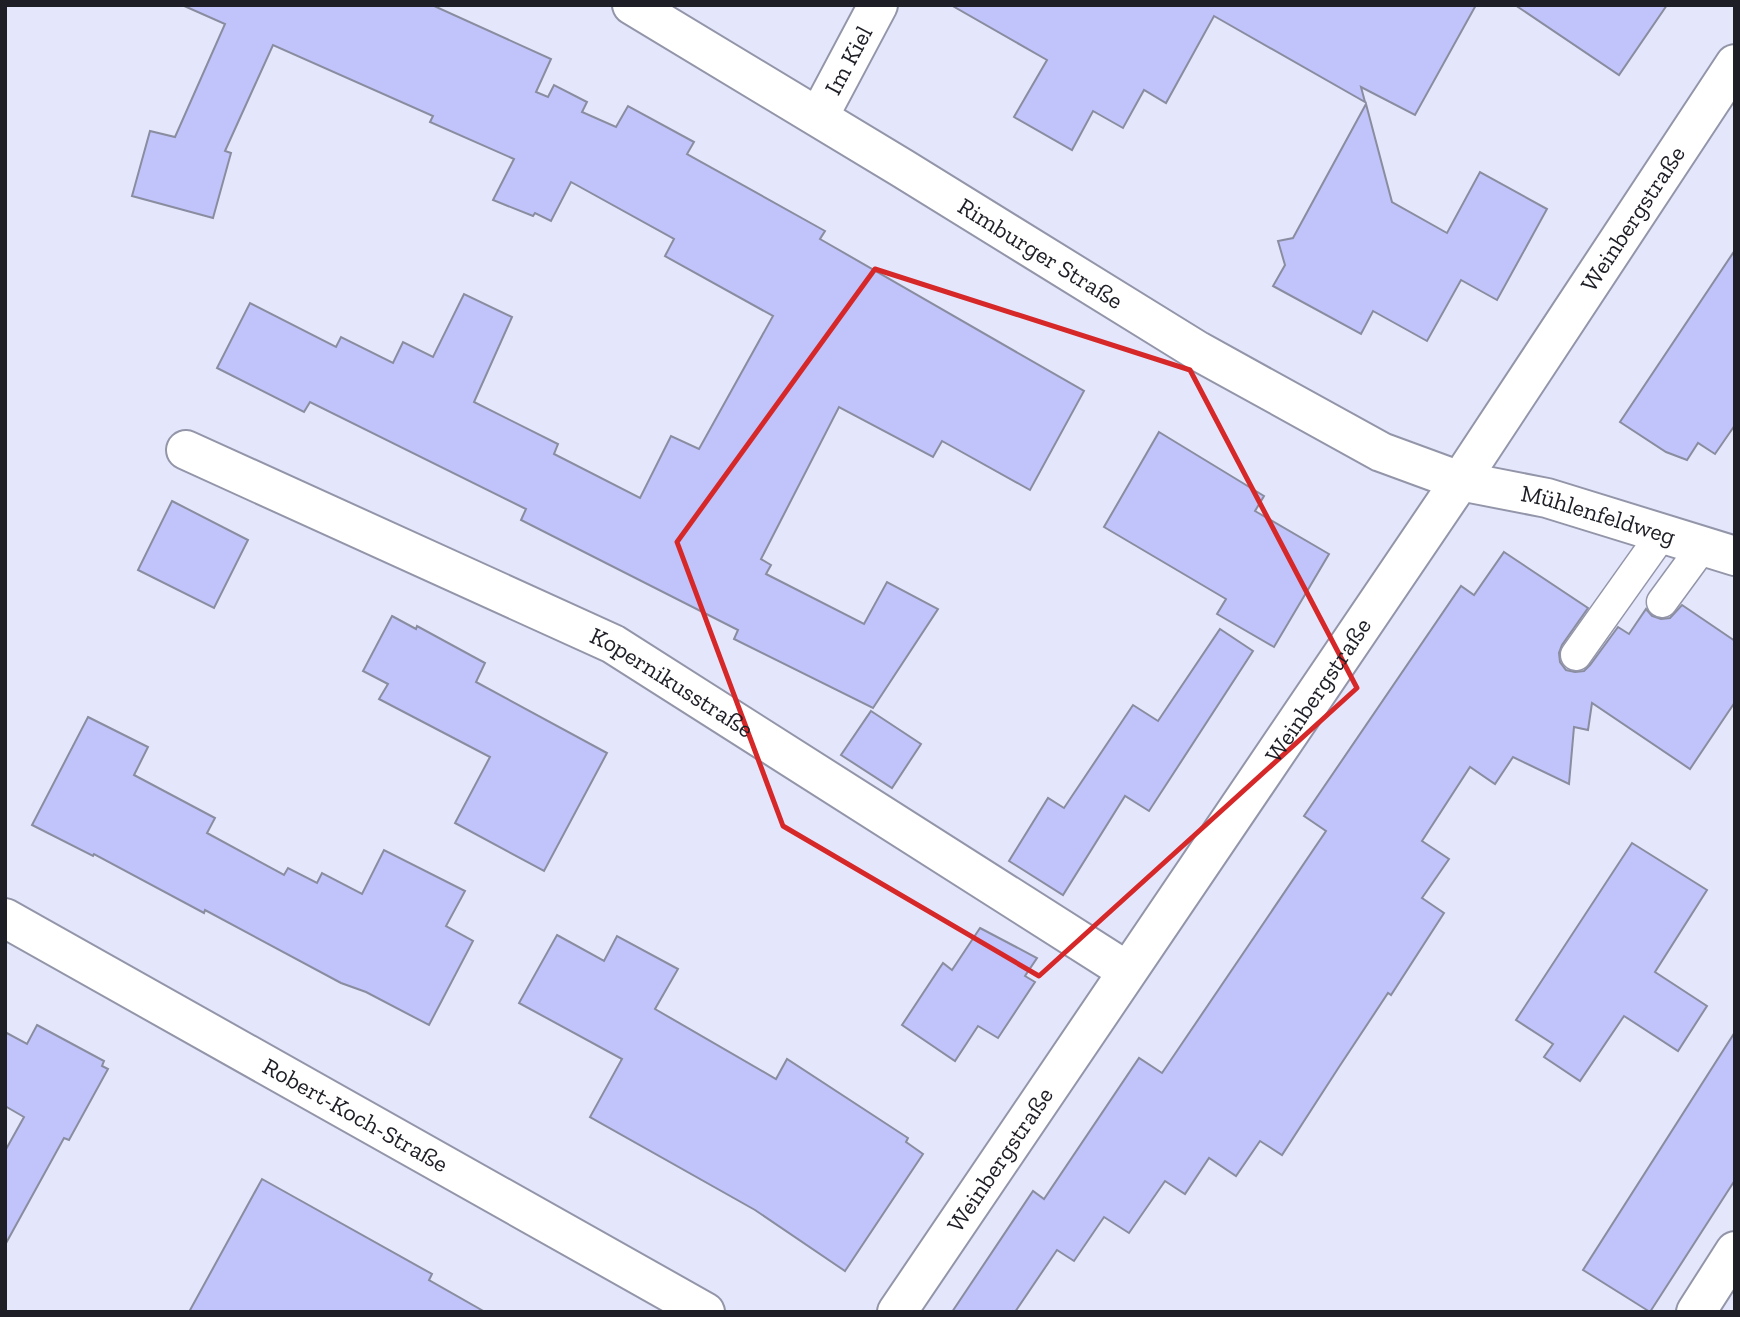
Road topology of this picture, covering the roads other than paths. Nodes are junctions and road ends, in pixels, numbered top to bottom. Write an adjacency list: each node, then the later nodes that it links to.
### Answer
1 (632, 5): 4 (street, Rimburger Straße)
2 (877, 5): 4 (street, Im Kiel)
3 (1735, 64): 6 (street, Weinbergstraße)
4 (819, 117): 6 (street, Rimburger Straße)
5 (186, 450): 12 (street, Kopernikusstraße)
6 (1460, 481): 7 (street, Mühlenfeldweg); 12 (street, Weinbergstraße)
7 (1662, 534): 8 (street, Mühlenfeldweg); 10 (lane)
8 (1719, 551): 9 (lane)
9 (1662, 602)
10 (1576, 655)
11 (5, 918): 14 (street, Robert-Koch-Straße)
12 (1127, 971): 15 (street, Weinbergstraße)
13 (1735, 1251): 16 (street)
14 (705, 1312)
15 (897, 1312)
16 (1696, 1312)

